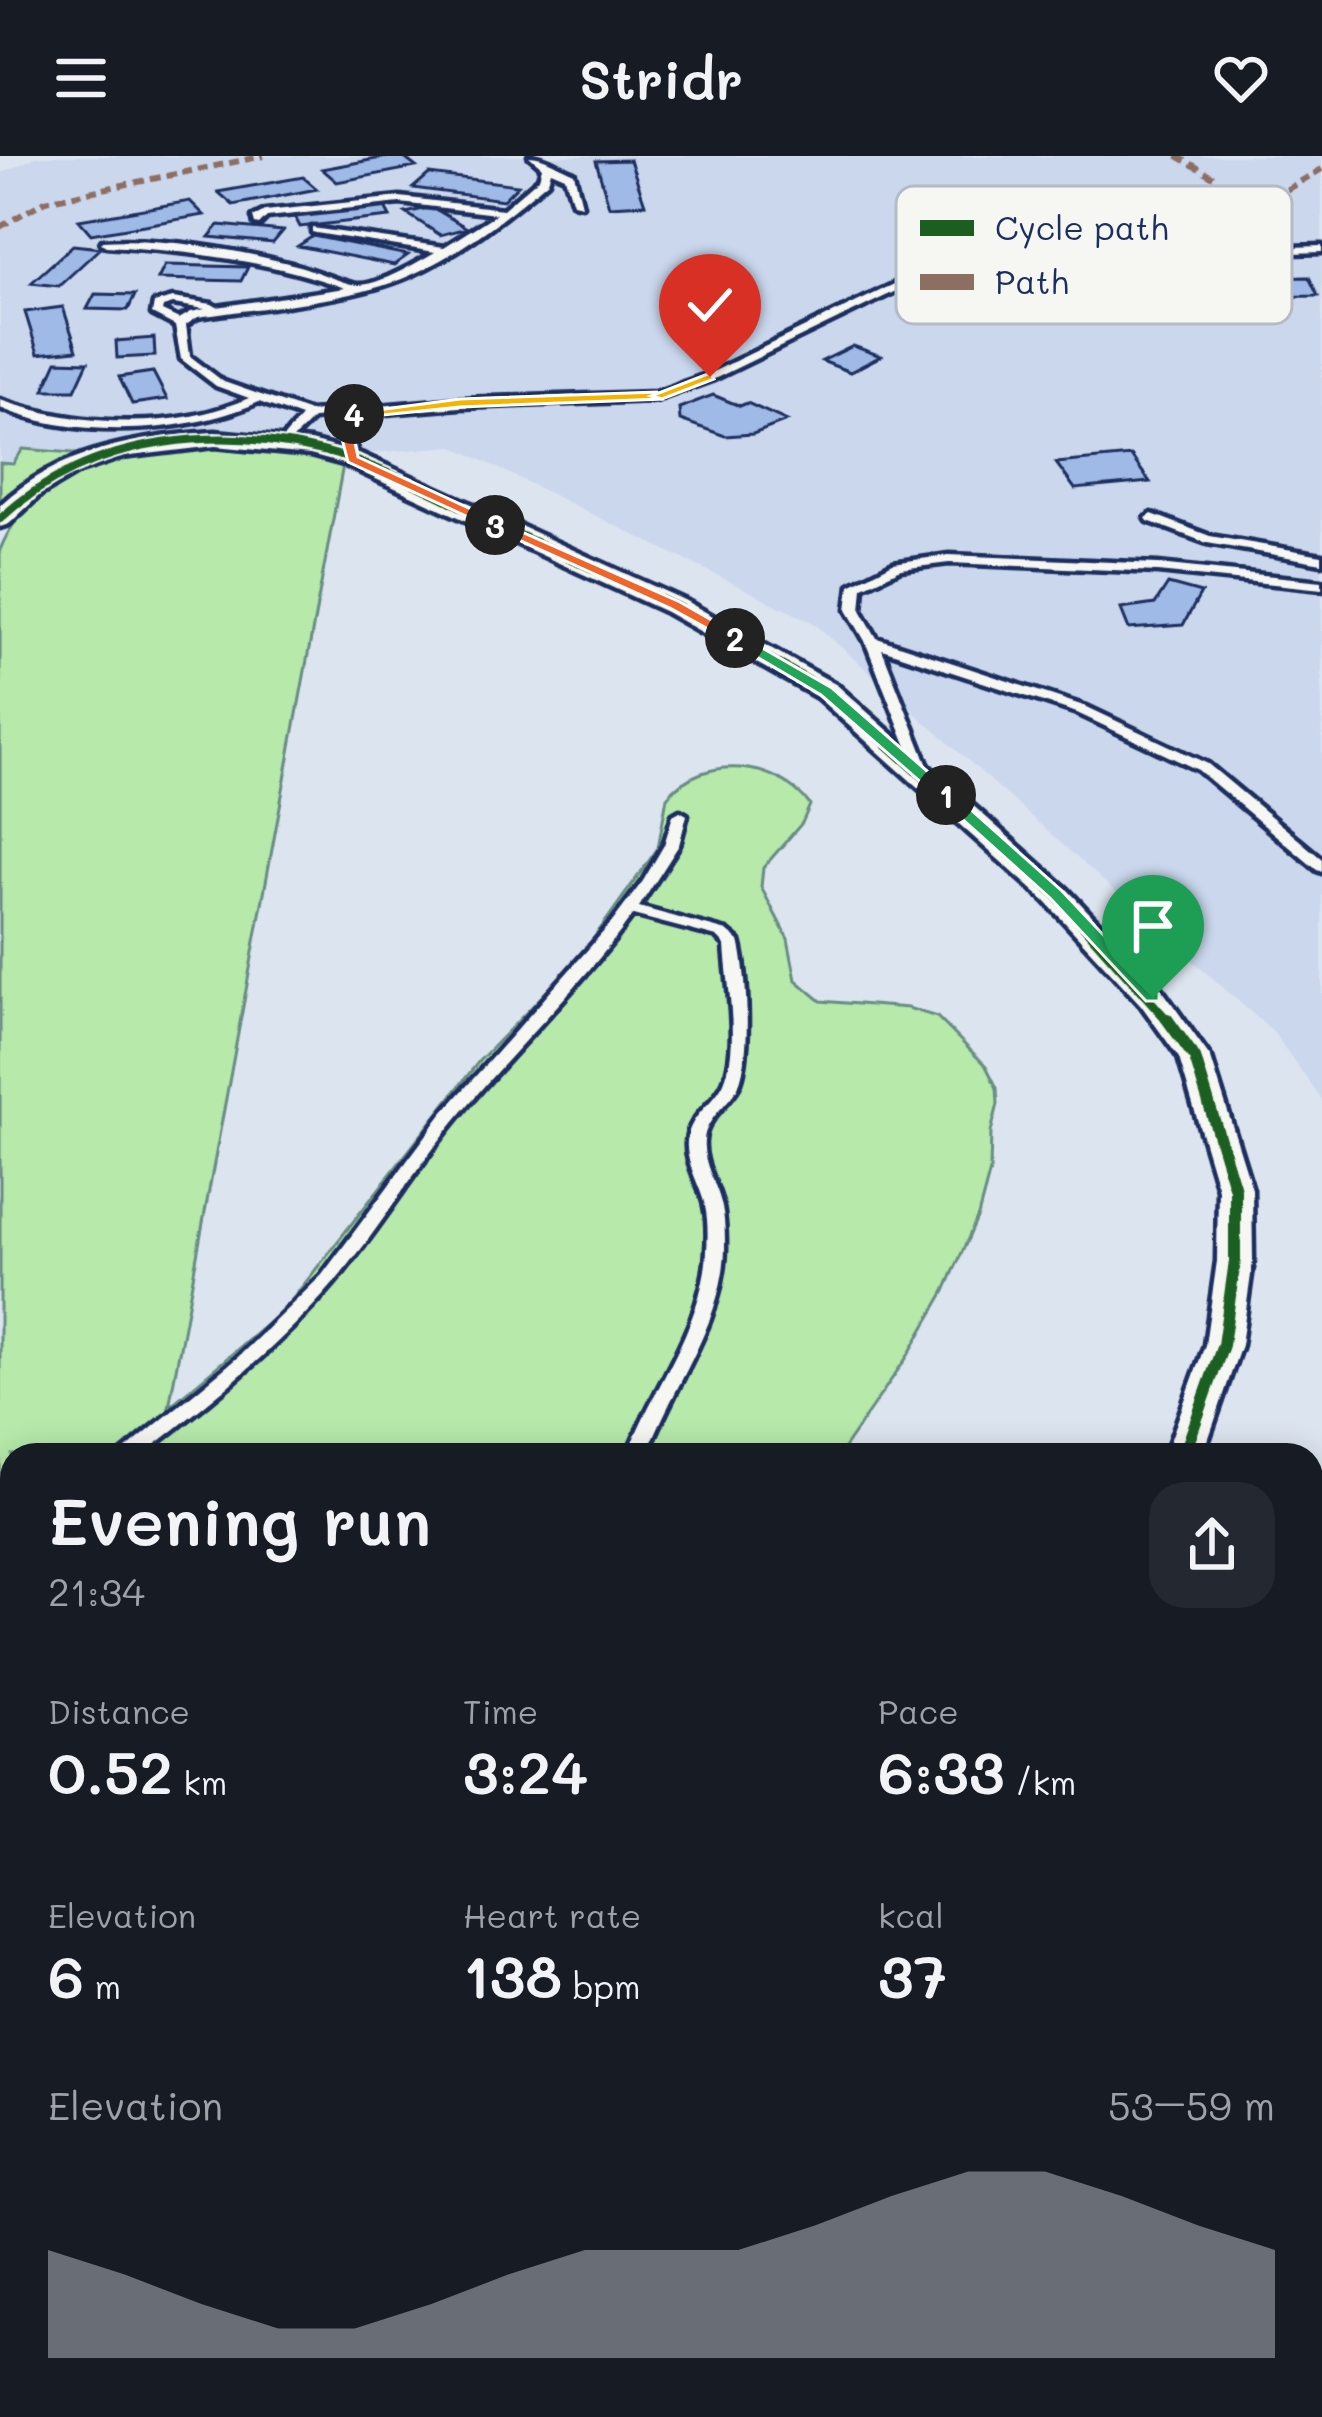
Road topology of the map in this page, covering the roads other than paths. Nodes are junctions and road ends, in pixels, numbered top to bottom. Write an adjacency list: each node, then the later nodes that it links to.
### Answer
1 (534, 156): 2 (lane)
2 (547, 166): 3 (lane); 4 (lane)
3 (578, 203)
4 (506, 212): 5 (lane); 10 (lane)
5 (259, 222)
6 (316, 230): 10 (lane)
7 (106, 243): 12 (lane)
8 (1322, 249): 9 (lane)
9 (1292, 250)
10 (447, 251): 12 (lane)
11 (896, 287): 18 (lane)
12 (358, 289): 13 (lane)
13 (217, 308): 14 (lane); 14 (lane)
14 (180, 324): 15 (lane)
15 (259, 398): 16 (lane); 17 (lane)
16 (0, 404)
17 (309, 416): 18 (lane); 19 (lane)
18 (343, 416): 20 (lane)
19 (285, 443): 20 (street); 22 (street)
20 (352, 459): 26 (street)
21 (1152, 518): 23 (lane)
22 (0, 519)
23 (1322, 559)
24 (1322, 585): 25 (lane)
25 (872, 640): 26 (lane); 28 (lane)
26 (926, 778): 32 (street)
27 (680, 815): 29 (lane)
28 (1322, 867)
29 (628, 909): 30 (lane); 31 (lane)
30 (145, 1443)
31 (643, 1443)
32 (1188, 1443)

